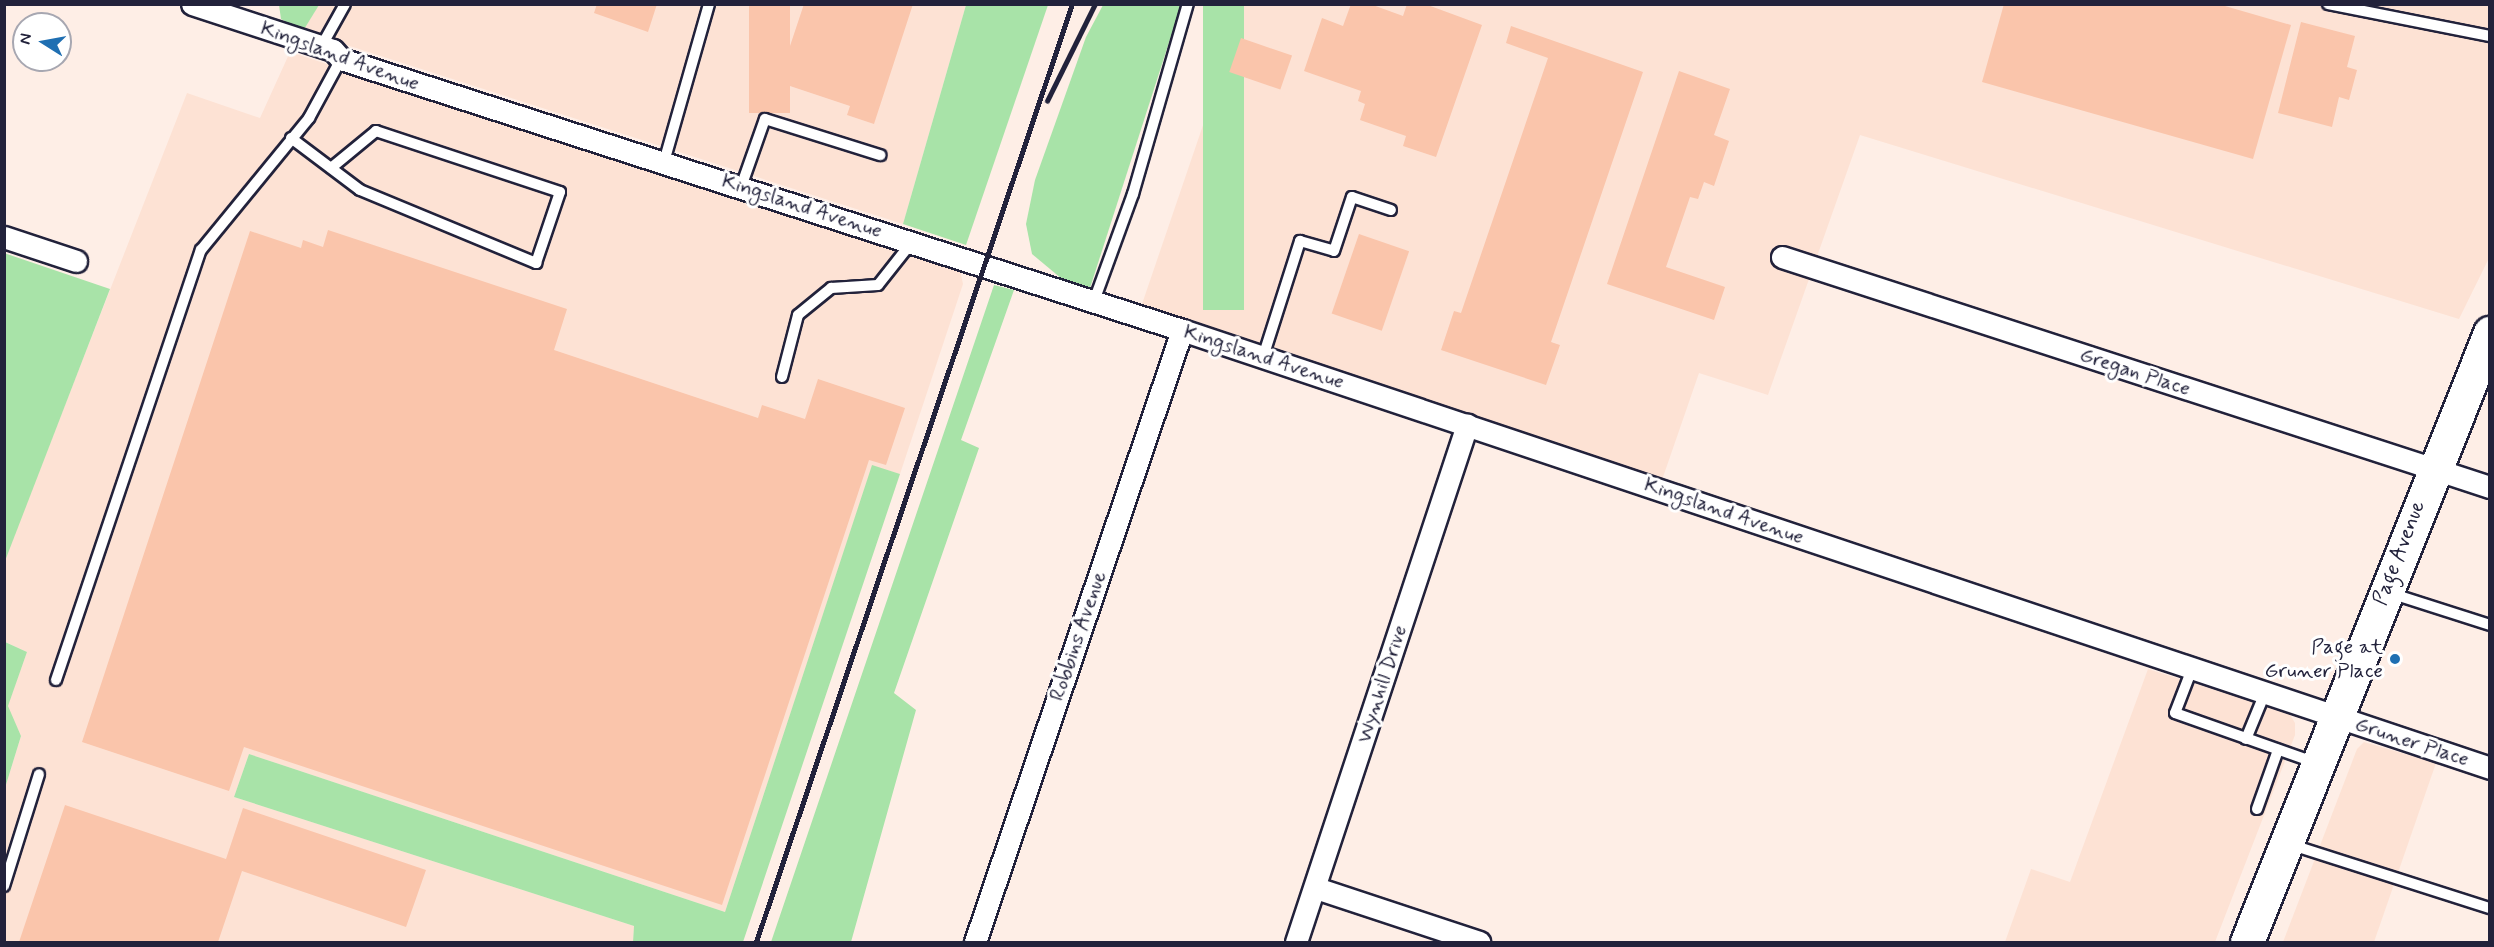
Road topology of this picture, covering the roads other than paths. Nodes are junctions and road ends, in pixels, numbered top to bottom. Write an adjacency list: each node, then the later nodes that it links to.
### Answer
1 (192, 4): 7 (street, Kingsland Avenue)
2 (345, 4): 7 (lane)
3 (709, 4): 11 (lane)
4 (1188, 4): 19 (lane)
5 (2328, 4): 6 (lane)
6 (2490, 36)
7 (321, 47): 8 (street, Kingsland Avenue)
8 (341, 59): 9 (lane); 11 (street, Kingsland Avenue)
9 (291, 138): 12 (lane); 30 (lane)
10 (880, 155): 13 (lane)
11 (663, 162): 13 (street, Kingsland Avenue)
12 (331, 168): 12 (lane)
13 (741, 187): 16 (street, Kingsland Avenue)
14 (1391, 210): 22 (lane)
15 (4, 237): 18 (street)
16 (912, 242): 19 (street, Kingsland Avenue); 23 (lane)
17 (1782, 257): 25 (street, Gregan Place)
18 (76, 261)
19 (1094, 301): 20 (street, Kingsland Avenue)
20 (1182, 330): 22 (street, Kingsland Avenue); 43 (street, Robbins Avenue)
21 (2490, 333): 25 (main road, Page Avenue)
22 (1263, 357): 24 (street, Kingsland Avenue)
23 (782, 377)
24 (1467, 425): 29 (street, Kingsland Avenue); 41 (street, Wynhill Drive)
25 (2432, 469): 26 (street, Gregan Place); 27 (main road, Page Avenue)
26 (2490, 487)
27 (2384, 591): 28 (lane); 32 (main road, Page Avenue)
28 (2490, 625)
29 (2192, 669): 31 (street, Kingsland Avenue); 33 (lane)
30 (56, 680)
31 (2265, 693): 32 (street, Kingsland Avenue); 33 (lane)
32 (2335, 716): 35 (main road, Page Avenue); 36 (street, Gruner Place)
33 (2246, 739): 34 (lane)
34 (2278, 750): 35 (lane); 38 (lane)
35 (2316, 763): 39 (main road, Page Avenue)
36 (2490, 768)
37 (39, 774): 40 (lane)
38 (2257, 808)
39 (2286, 843): 42 (lane); 46 (main road, Page Avenue)
40 (4, 886)
41 (1316, 888): 44 (street, Wynhill Drive); 45 (street)
42 (2490, 908)
43 (975, 942)
44 (1296, 942)
45 (1479, 942)
46 (2247, 942)

